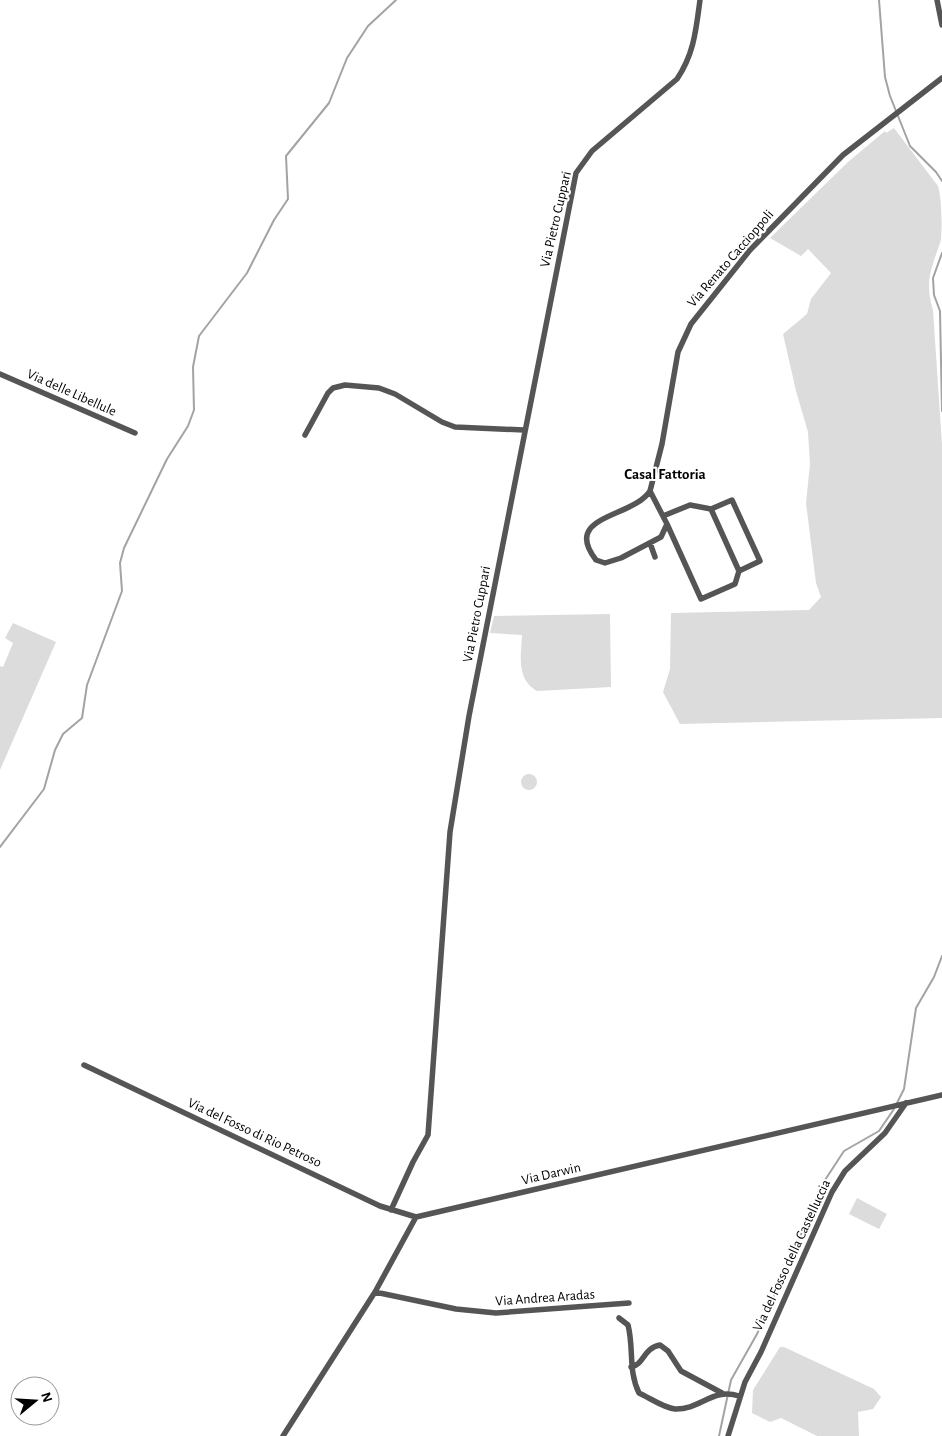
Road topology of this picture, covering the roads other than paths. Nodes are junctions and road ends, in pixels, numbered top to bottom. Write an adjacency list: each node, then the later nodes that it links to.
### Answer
1 (700, 0): 6 (street, Via Pietro Cuppari)
2 (937, 0): 3 (street)
3 (942, 25)
4 (942, 78): 9 (street, Via Renato Caccioppoli)
5 (0, 374): 7 (street, Via delle Libellule)
6 (524, 430): 8 (street); 19 (street, Via Pietro Cuppari)
7 (135, 433)
8 (305, 435)
9 (650, 492): 11 (street); 13 (street)
10 (710, 509): 11 (street); 15 (street); 15 (street)
11 (663, 516): 12 (street)
12 (667, 524): 13 (street); 15 (street)
13 (650, 543): 14 (street)
14 (655, 557)
15 (739, 571)
16 (84, 1065): 19 (street, Via del Fosso di Rio Petroso)
17 (942, 1094): 18 (street, Via Darwin)
18 (906, 1103): 20 (street, Via Darwin); 26 (street, Via del Fosso della Castelluccia)
19 (391, 1210): 20 (street, Via del Fosso di Rio Petroso)
20 (416, 1217): 21 (street)
21 (375, 1292): 22 (street, Via Andrea Aradas); 27 (street)
22 (629, 1303)
23 (619, 1318): 24 (street)
24 (631, 1367): 25 (street); 25 (street)
25 (726, 1393): 26 (street)
26 (740, 1396): 28 (street, Via del Fosso della Castelluccia)
27 (283, 1436)
28 (728, 1436)

